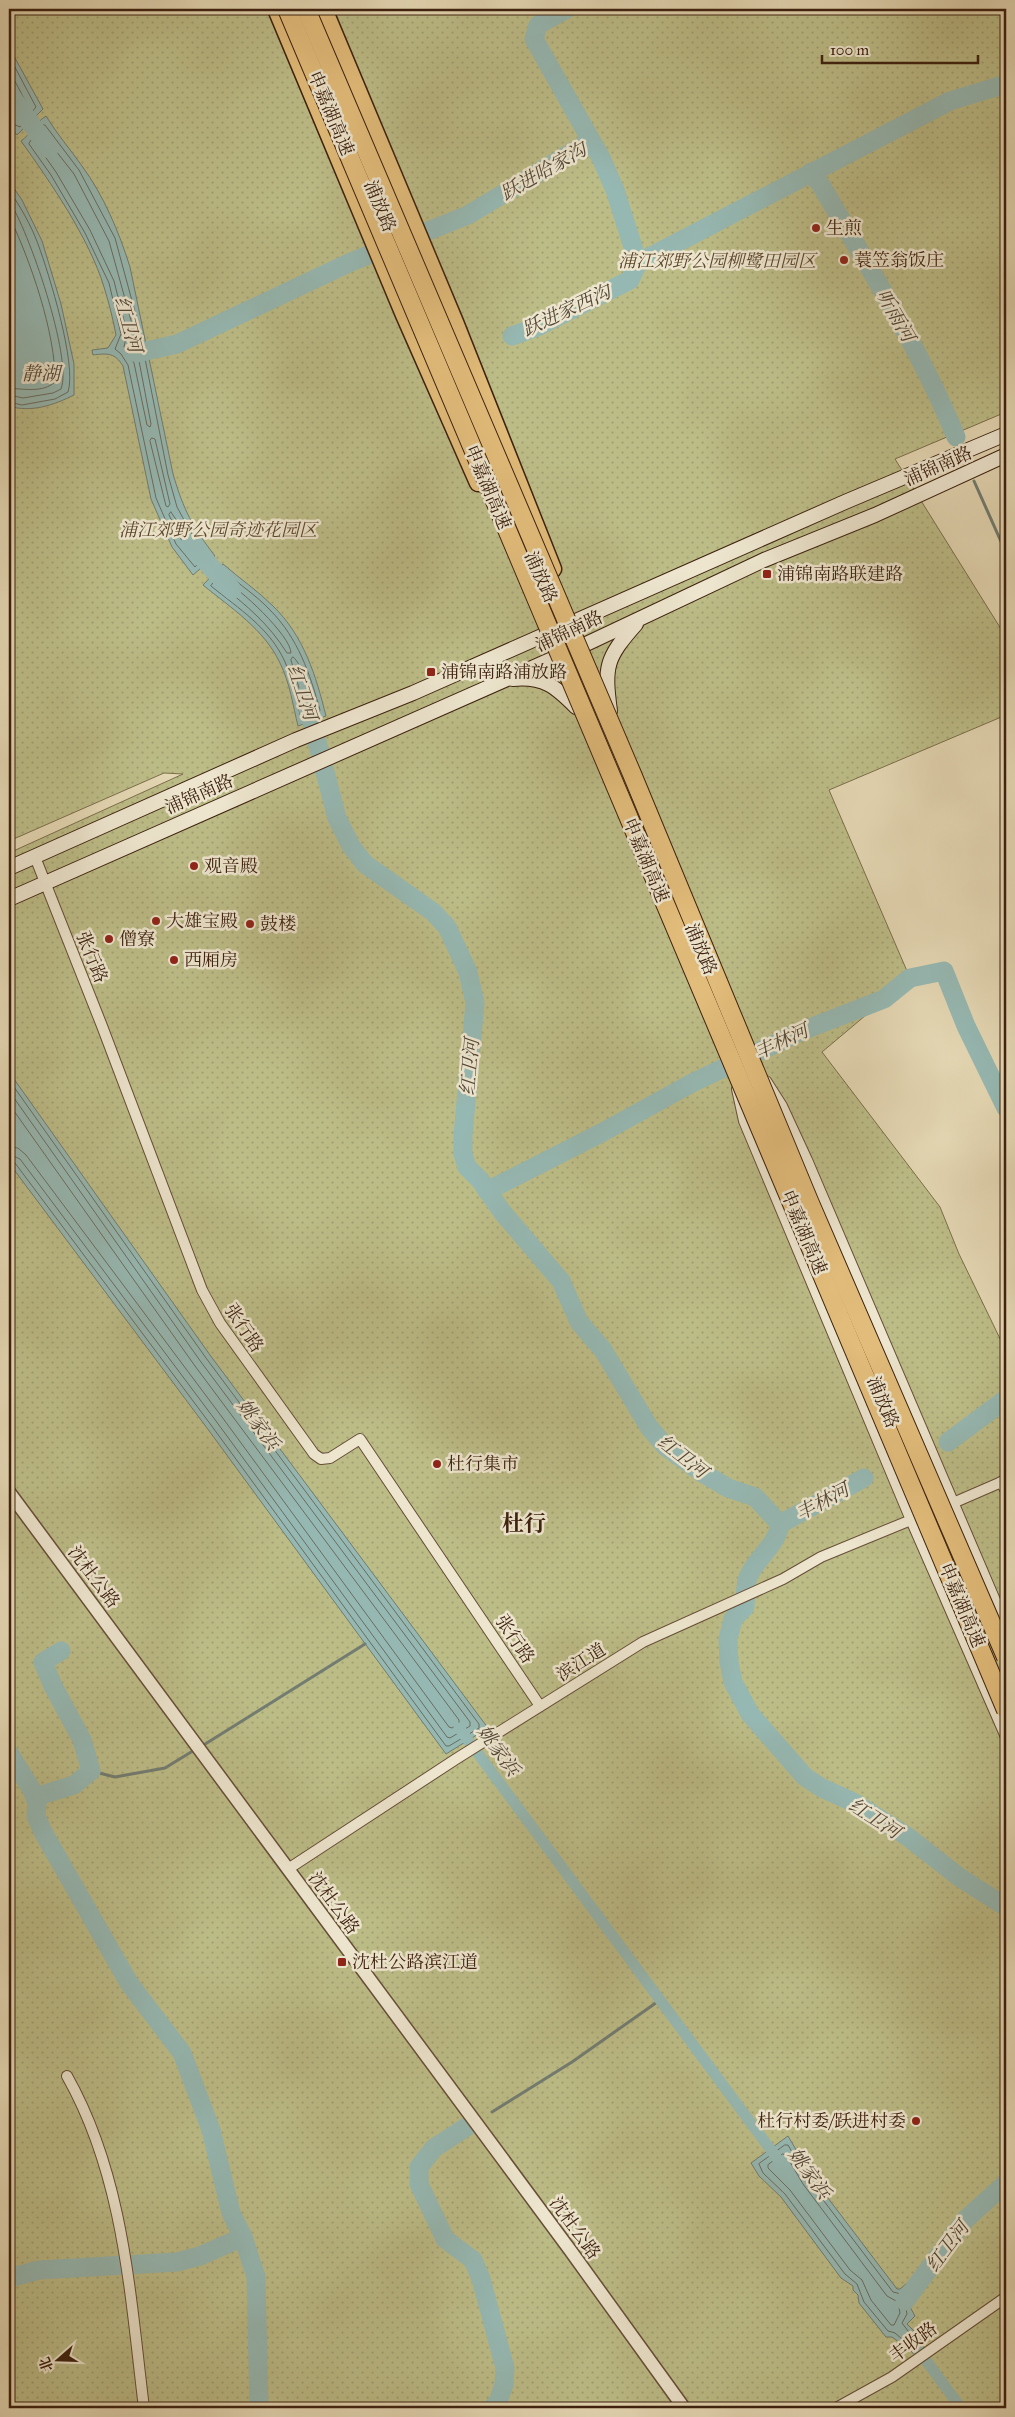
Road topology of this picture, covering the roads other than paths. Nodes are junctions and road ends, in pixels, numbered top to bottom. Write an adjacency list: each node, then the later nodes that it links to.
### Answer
1 (276, 9): 9 (main road, 浦放路)
2 (287, 9): 29 (highway, 申嘉湖高速, bridge)
3 (306, 9): 27 (highway, 申嘉湖高速, bridge)
4 (324, 9): 8 (main road, 浦放路)
5 (1006, 434): 8 (main road, 浦锦南路)
6 (1006, 455): 7 (main road, 浦锦南路)
7 (644, 617): 10 (main road, 浦锦南路); 14 (main road)
8 (575, 623): 9 (main road, 浦锦南路); 10 (main road, 浦放路)
9 (545, 635): 11 (main road, 浦放路); 15 (main road, 浦锦南路)
10 (584, 645): 11 (main road, 浦锦南路); 14 (main road, 浦放路)
11 (555, 658): 12 (main road, 浦锦南路); 13 (main road, 浦放路)
12 (505, 680): 13 (main road); 17 (main road, 浦锦南路)
13 (576, 707): 20 (main road, 浦放路)
14 (610, 711): 19 (main road, 浦放路, bridge)
15 (35, 857): 16 (main road, 浦锦南路); 17 (street, 张行路)
16 (9, 868)
17 (45, 883): 18 (main road, 浦锦南路); 28 (street, 张行路)
18 (9, 899)
19 (755, 1062): 23 (street, 浦放路); 26 (main road, 浦放路, bridge)
20 (733, 1075): 24 (street, 浦放路); 30 (main road, 浦放路)
21 (1005, 1484): 23 (street)
22 (9, 1492): 32 (street, 沈杜公路)
23 (953, 1503): 25 (street, 浦放路)
24 (911, 1520): 28 (street, 滨江道); 31 (street, 浦放路)
25 (1006, 1626)
26 (1006, 1650)
27 (1006, 1657)
28 (540, 1706): 32 (street, 滨江道)
29 (1006, 1710)
30 (1006, 1721)
31 (1006, 1737)
32 (288, 1869): 36 (street, 沈杜公路)
33 (67, 2076): 35 (street)
34 (1006, 2297): 37 (street, 丰收路)
35 (144, 2408)
36 (684, 2408)
37 (836, 2408)

